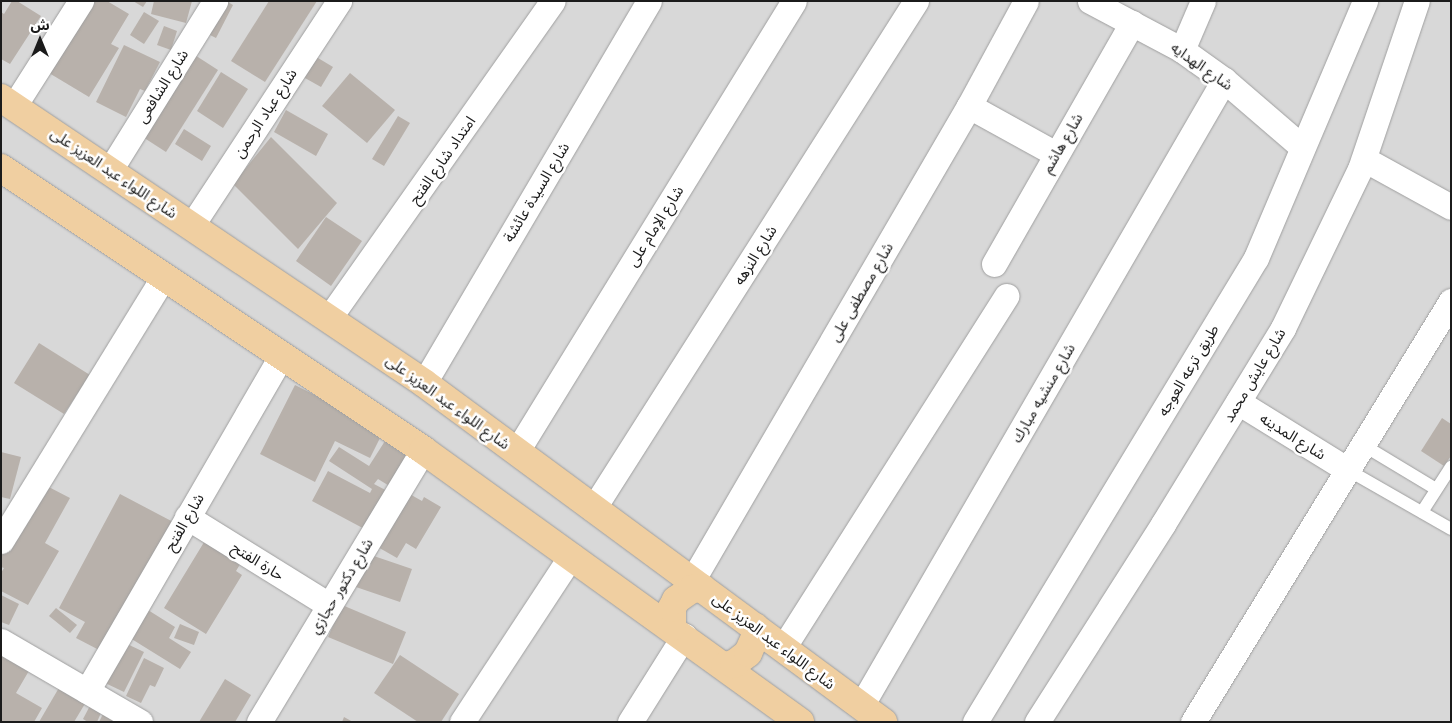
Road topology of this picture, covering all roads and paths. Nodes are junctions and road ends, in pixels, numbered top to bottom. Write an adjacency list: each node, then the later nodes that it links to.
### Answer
1 (81, 1): 16 (street)
2 (214, 1): 22 (street, شارع الشافعى)
3 (339, 1): 24 (street, شارع عباد الرحمن)
4 (553, 1): 29 (street, امتداد شارع الفتح)
5 (649, 1): 31 (street, شارع السيدة عائشة)
6 (794, 1): 35 (street, شارع الإمام على)
7 (916, 1): 39 (street, شارع النزهه)
8 (1026, 1): 17 (street, شارع مصطفى على)
9 (1203, 1): 14 (street)
10 (1365, 1): 18 (street, طريق ترعه العوجه)
11 (1417, 1): 20 (street, شارع عايش محمد)
12 (1105, 4): 13 (street, شارع الهدايه)
13 (1132, 23): 14 (street, شارع الهدايه); 19 (street, شارع هاشم)
14 (1182, 50): 15 (street, شارع الهدايه)
15 (1224, 80): 18 (street, شارع الهدايه); 53 (street, شارع منشيه مبارك)
16 (8, 102): 22 (main road, شارع اللواء عبد العزيز على)
17 (969, 106): 19 (street); 45 (street, شارع مصطفى على)
18 (1302, 147): 60 (street, طريق ترعه العوجه)
19 (1056, 154): 25 (street, شارع هاشم)
20 (1364, 159): 23 (street); 32 (street, شارع عايش محمد)
21 (1, 168): 26 (main road)
22 (110, 170): 24 (main road, شارع اللواء عبد العزيز على)
23 (1451, 207)
24 (192, 225): 29 (main road, شارع اللواء عبد العزيز على)
25 (994, 264)
26 (164, 276): 30 (main road); 43 (street)
27 (1006, 296): 50 (street)
28 (1451, 301): 33 (street)
29 (329, 318): 31 (main road, شارع اللواء عبد العزيز على)
30 (282, 354): 34 (main road); 41 (street, شارع الفتح)
31 (424, 383): 35 (main road, شارع اللواء عبد العزيز على)
32 (1238, 402): 37 (street, شارع المدينه); 61 (street, شارع عايش محمد)
33 (1363, 445): 37 (street); 38 (lane)
34 (423, 450): 44 (main road); 46 (street, شارع دكتور حجازي)
35 (517, 451): 39 (main road, شارع اللواء عبد العزيز على)
36 (1451, 467): 38 (lane)
37 (1348, 470): 40 (lane); 62 (street)
38 (1436, 489): 40 (lane)
39 (593, 509): 45 (main road, شارع اللواء عبد العزيز على)
40 (1422, 512): 42 (lane)
41 (187, 517): 46 (street, حارة الفتح); 52 (street, شارع الفتح)
42 (1451, 529)
43 (1, 541)
44 (570, 556): 48 (main road); 57 (street)
45 (697, 584): 47 (main road, شارع اللواء عبد العزيز على); 48 (main road)
46 (329, 605): 56 (street, شارع دكتور حجازي)
47 (755, 628): 50 (main road, شارع اللواء عبد العزيز على); 51 (main road)
48 (678, 632): 51 (main road); 58 (street)
49 (1, 641): 52 (street)
50 (783, 648): 53 (main road, شارع اللواء عبد العزيز على)
51 (725, 666): 54 (main road)
52 (87, 691): 55 (street)
53 (861, 706): 59 (main road, شارع اللواء عبد العزيز على)
54 (787, 718)
55 (140, 722)
56 (259, 722)
57 (462, 722)
58 (630, 722)
59 (883, 722)
60 (975, 722)
61 (1037, 722)
62 (1193, 722)

